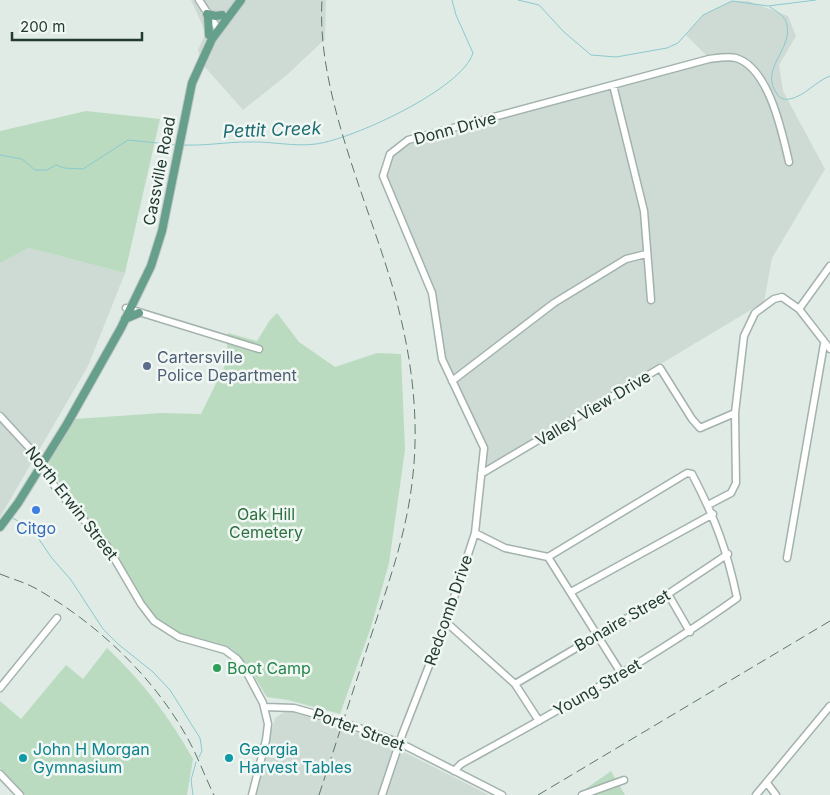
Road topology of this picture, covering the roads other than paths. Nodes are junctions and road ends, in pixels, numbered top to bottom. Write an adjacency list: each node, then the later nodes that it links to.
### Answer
1 (199, 0): 4 (street)
2 (235, 0): 5 (main road, Cassville Road)
3 (241, 0): 6 (main road, Cassville Road)
4 (208, 15): 5 (main road); 6 (street); 7 (main road)
5 (222, 15): 6 (main road, Cassville Road)
6 (216, 28): 7 (main road, Cassville Road); 9 (main road, Cassville Road)
7 (209, 35): 9 (main road, Cassville Road)
8 (613, 85): 10 (street, Donn Drive); 11 (street); 21 (street, Donn Drive)
9 (183, 109): 14 (main road, Cassville Road)
10 (789, 162)
11 (646, 254): 13 (street); 21 (street)
12 (830, 266): 15 (street)
13 (651, 300)
14 (128, 309): 16 (street); 17 (main road, Cassville Road); 19 (main road, Cassville Road)
15 (799, 309): 18 (street); 22 (street)
16 (139, 313): 17 (main road); 20 (street)
17 (125, 319): 19 (main road, Cassville Road)
18 (827, 346): 32 (street)
19 (108, 349): 24 (main road, Cassville Road)
20 (259, 349)
21 (452, 381): 25 (street, Donn Drive)
22 (736, 413): 25 (street, Valley View Drive); 26 (street)
23 (0, 416): 24 (street, North Erwin Street)
24 (40, 463): 28 (main road, Cassville Road); 43 (street, North Erwin Street)
25 (482, 474): 29 (street, Redcomb Drive)
26 (708, 505): 27 (street); 31 (street)
27 (713, 514): 30 (street); 33 (street)
28 (0, 527)
29 (475, 533): 31 (street); 36 (street, Redcomb Drive)
30 (728, 554): 34 (street, Bonaire Street); 37 (street, Young Street)
31 (548, 557): 33 (street)
32 (787, 558)
33 (572, 592): 38 (street)
34 (668, 594): 37 (street); 38 (street, Bonaire Street)
35 (57, 618): 41 (street)
36 (446, 622): 40 (street); 45 (street, Redcomb Drive)
37 (690, 632): 39 (street, Young Street)
38 (597, 634): 39 (street); 40 (street, Bonaire Street)
39 (621, 673): 44 (street, Young Street)
40 (515, 684): 44 (street)
41 (0, 688)
42 (830, 706): 49 (street)
43 (265, 707): 45 (street, Porter Street, bridge); 51 (street, North Erwin Street)
44 (539, 721): 46 (street, Young Street)
45 (400, 743): 46 (street, Porter Street); 52 (street, Redcomb Drive)
46 (454, 771): 53 (street, Porter Street)
47 (0, 774): 50 (street)
48 (624, 780): 54 (street)
49 (767, 783): 55 (street); 56 (street)
50 (20, 795)
51 (252, 795)
52 (382, 795)
53 (502, 795)
54 (582, 795)
55 (756, 795)
56 (776, 795)

